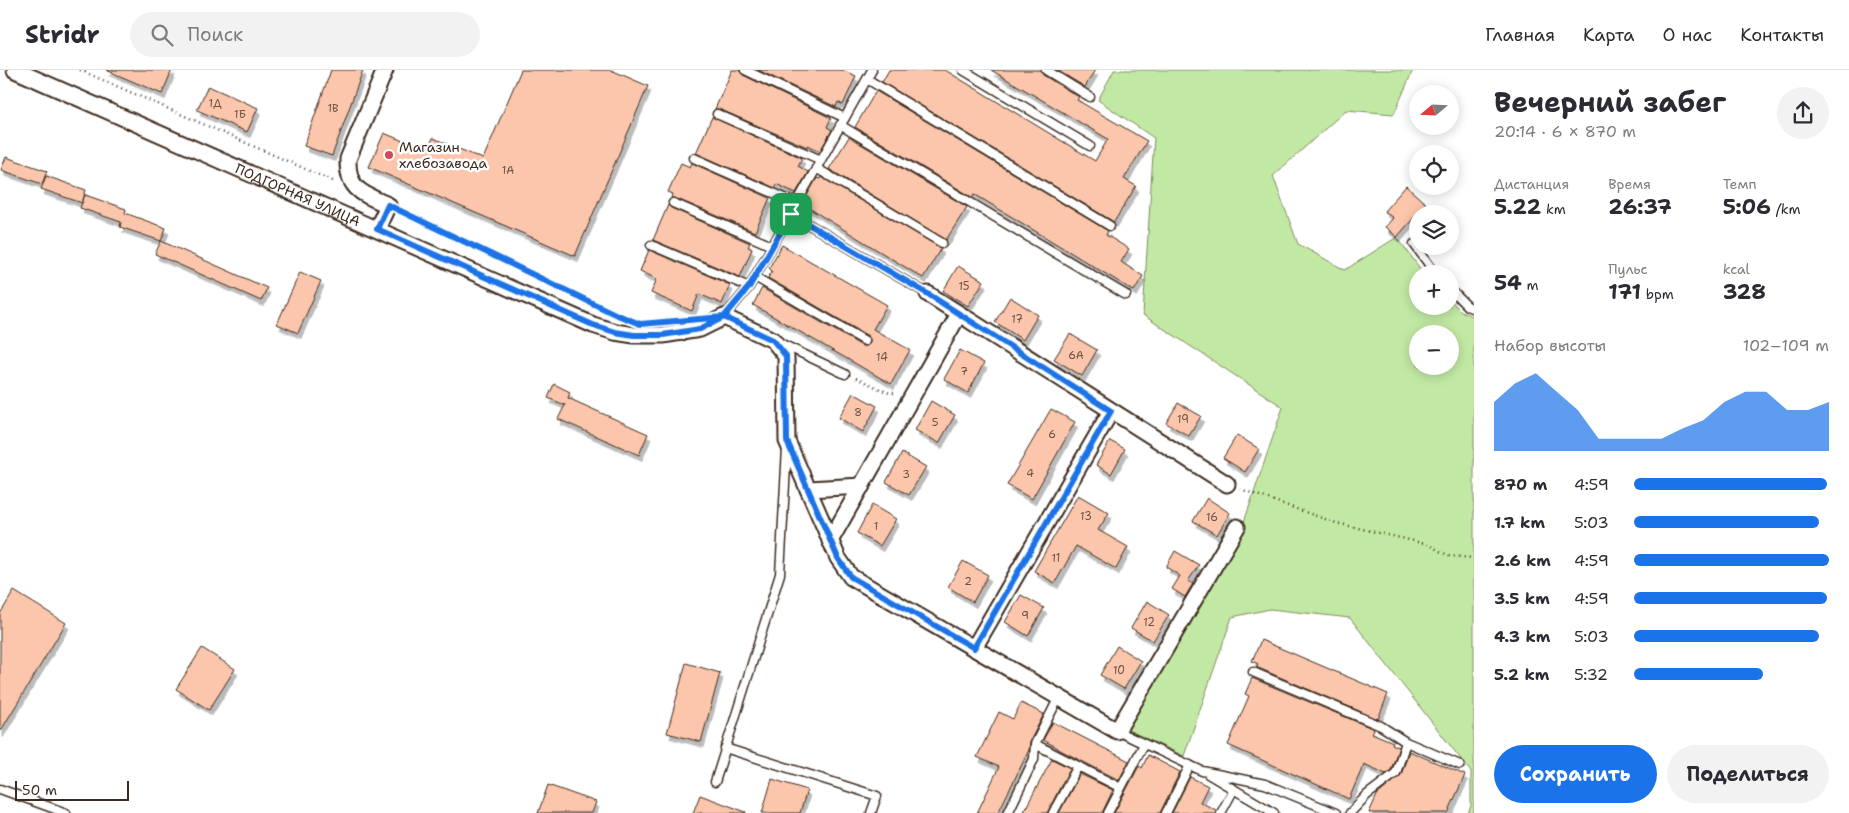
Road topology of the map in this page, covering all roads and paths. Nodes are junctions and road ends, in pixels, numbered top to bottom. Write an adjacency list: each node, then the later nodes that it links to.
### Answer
1 (15, 70): 21 (street, ПОДГОРНАЯ УЛИЦА)
2 (80, 70): 15 (path)
3 (385, 70): 18 (street)
4 (744, 70): 10 (lane)
5 (963, 70): 11 (lane)
6 (1046, 70): 8 (lane)
7 (869, 73): 10 (lane); 20 (lane)
8 (1090, 97)
9 (717, 114): 13 (lane)
10 (842, 121): 13 (lane); 28 (lane)
11 (1090, 146)
12 (694, 158): 17 (lane)
13 (821, 160): 14 (lane)
14 (816, 168): 17 (lane); 22 (lane)
15 (335, 182)
16 (673, 203): 24 (lane)
17 (796, 203): 19 (lane)
18 (388, 205): 21 (street); 32 (path)
19 (791, 214): 24 (lane); 27 (lane)
20 (1110, 226)
21 (377, 229): 33 (street, ПОДГОРНАЯ УЛИЦА)
22 (942, 243)
23 (651, 245): 26 (lane)
24 (772, 246): 25 (lane)
25 (755, 277): 26 (lane); 35 (lane)
26 (749, 287): 33 (lane)
27 (928, 294): 31 (street)
28 (1126, 295)
29 (1459, 298): 30 (lane)
30 (1474, 309)
31 (959, 314): 37 (street); 38 (street)
32 (623, 317)
33 (724, 317): 34 (street)
34 (773, 340): 36 (lane); 39 (street)
35 (865, 341)
36 (845, 374): 37 (path)
37 (915, 392): 41 (street)
38 (1111, 411): 40 (street); 46 (street)
39 (787, 441): 42 (street); 53 (lane)
40 (1227, 484): 45 (path)
41 (862, 486): 42 (street); 44 (street)
42 (808, 488): 44 (street)
43 (1237, 527): 49 (street)
44 (830, 542): 46 (street)
45 (1474, 558)
46 (974, 648): 48 (street)
47 (1252, 672): 50 (lane)
48 (1060, 697): 49 (street); 51 (lane)
49 (1117, 731): 52 (lane)
50 (1406, 742): 55 (lane); 71 (lane)
51 (1035, 744): 56 (lane); 64 (lane)
52 (1144, 744): 54 (lane); 59 (lane)
53 (726, 748): 58 (lane); 63 (lane)
54 (1190, 765): 57 (lane); 67 (lane)
55 (1460, 765)
56 (1078, 766): 59 (lane); 65 (lane)
57 (1202, 771): 60 (lane); 70 (lane)
58 (715, 782)
59 (1121, 788): 66 (lane)
60 (1234, 789): 68 (lane); 69 (lane)
61 (0, 790): 62 (lane)
62 (66, 813)
63 (871, 813)
64 (1008, 813)
65 (1052, 813)
66 (1108, 813)
67 (1166, 813)
68 (1222, 813)
69 (1274, 813)
70 (1336, 813)
71 (1350, 813)

